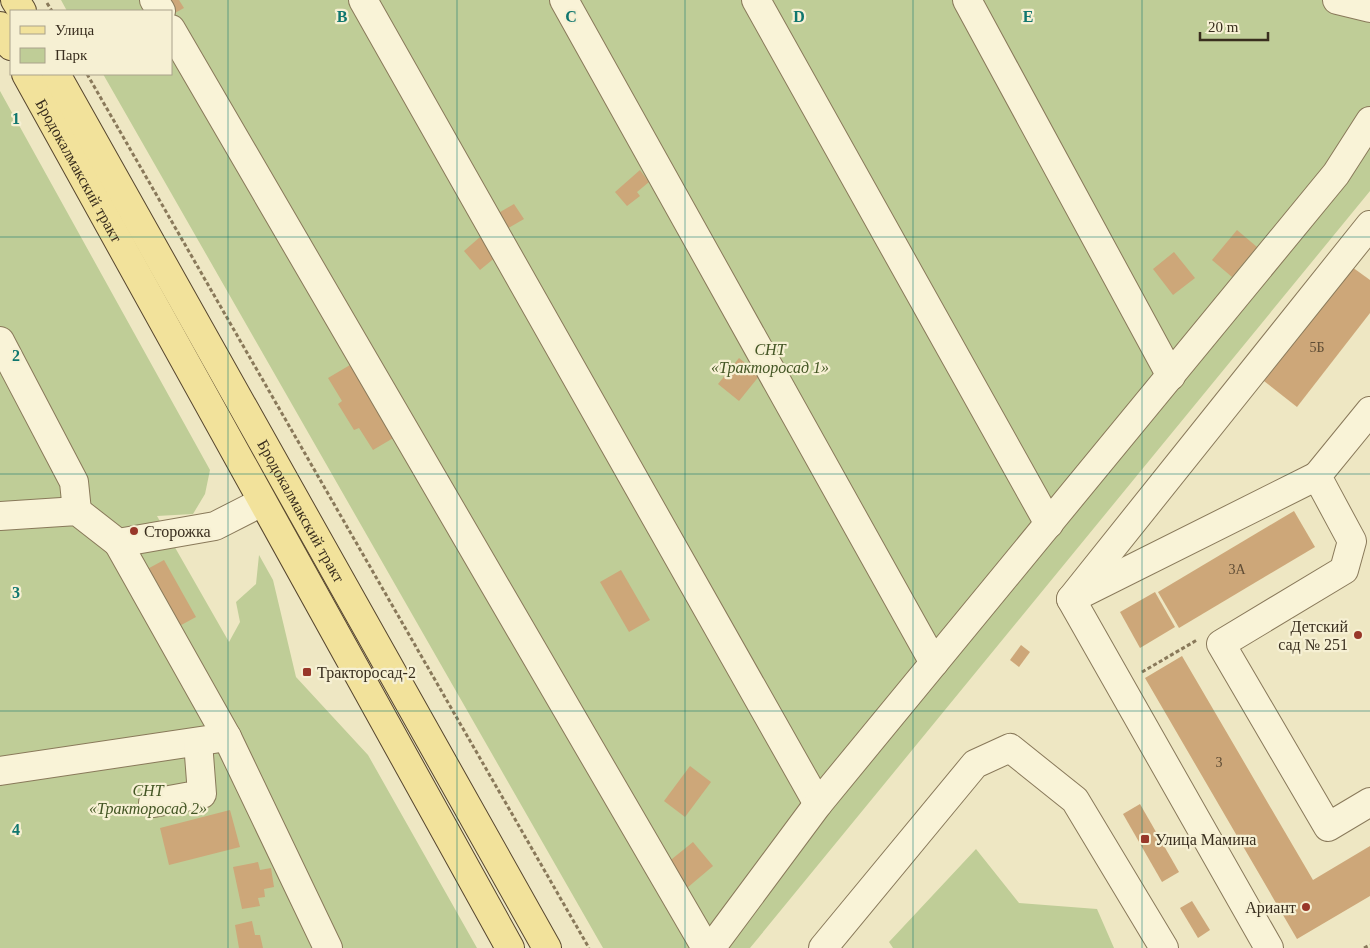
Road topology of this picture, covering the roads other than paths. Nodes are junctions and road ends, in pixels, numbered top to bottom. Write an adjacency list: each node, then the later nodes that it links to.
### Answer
1 (363, 0): 30 (street)
2 (564, 0): 24 (street)
3 (756, 0): 21 (street)
4 (967, 0): 15 (street)
5 (1337, 0): 6 (street)
6 (1370, 8)
7 (0, 26): 9 (main road)
8 (172, 31): 34 (street)
9 (10, 44)
10 (27, 75): 18 (main road, Бродокалмакский тракт)
11 (57, 75): 33 (main road, Бродокалмакский тракт)
12 (1370, 121): 15 (street)
13 (1370, 225): 23 (street)
14 (0, 341): 19 (street)
15 (1171, 376): 21 (street)
16 (1370, 411): 17 (street)
17 (1316, 476): 23 (street); 28 (street)
18 (262, 502): 22 (street); 32 (main road, Бродокалмакский тракт)
19 (77, 511): 20 (street); 22 (street)
20 (0, 516)
21 (1049, 524): 24 (street)
22 (118, 543): 25 (street)
23 (1071, 599): 38 (street)
24 (934, 663): 30 (street)
25 (227, 737): 26 (street); 31 (street)
26 (198, 742): 27 (street); 29 (street)
27 (0, 772)
28 (1370, 802)
29 (153, 804)
30 (818, 804): 35 (street)
31 (328, 948)
32 (510, 948)
33 (547, 948)
34 (706, 948)
35 (711, 948)
36 (823, 948): 37 (street)
37 (1164, 948)
38 (1269, 948)

